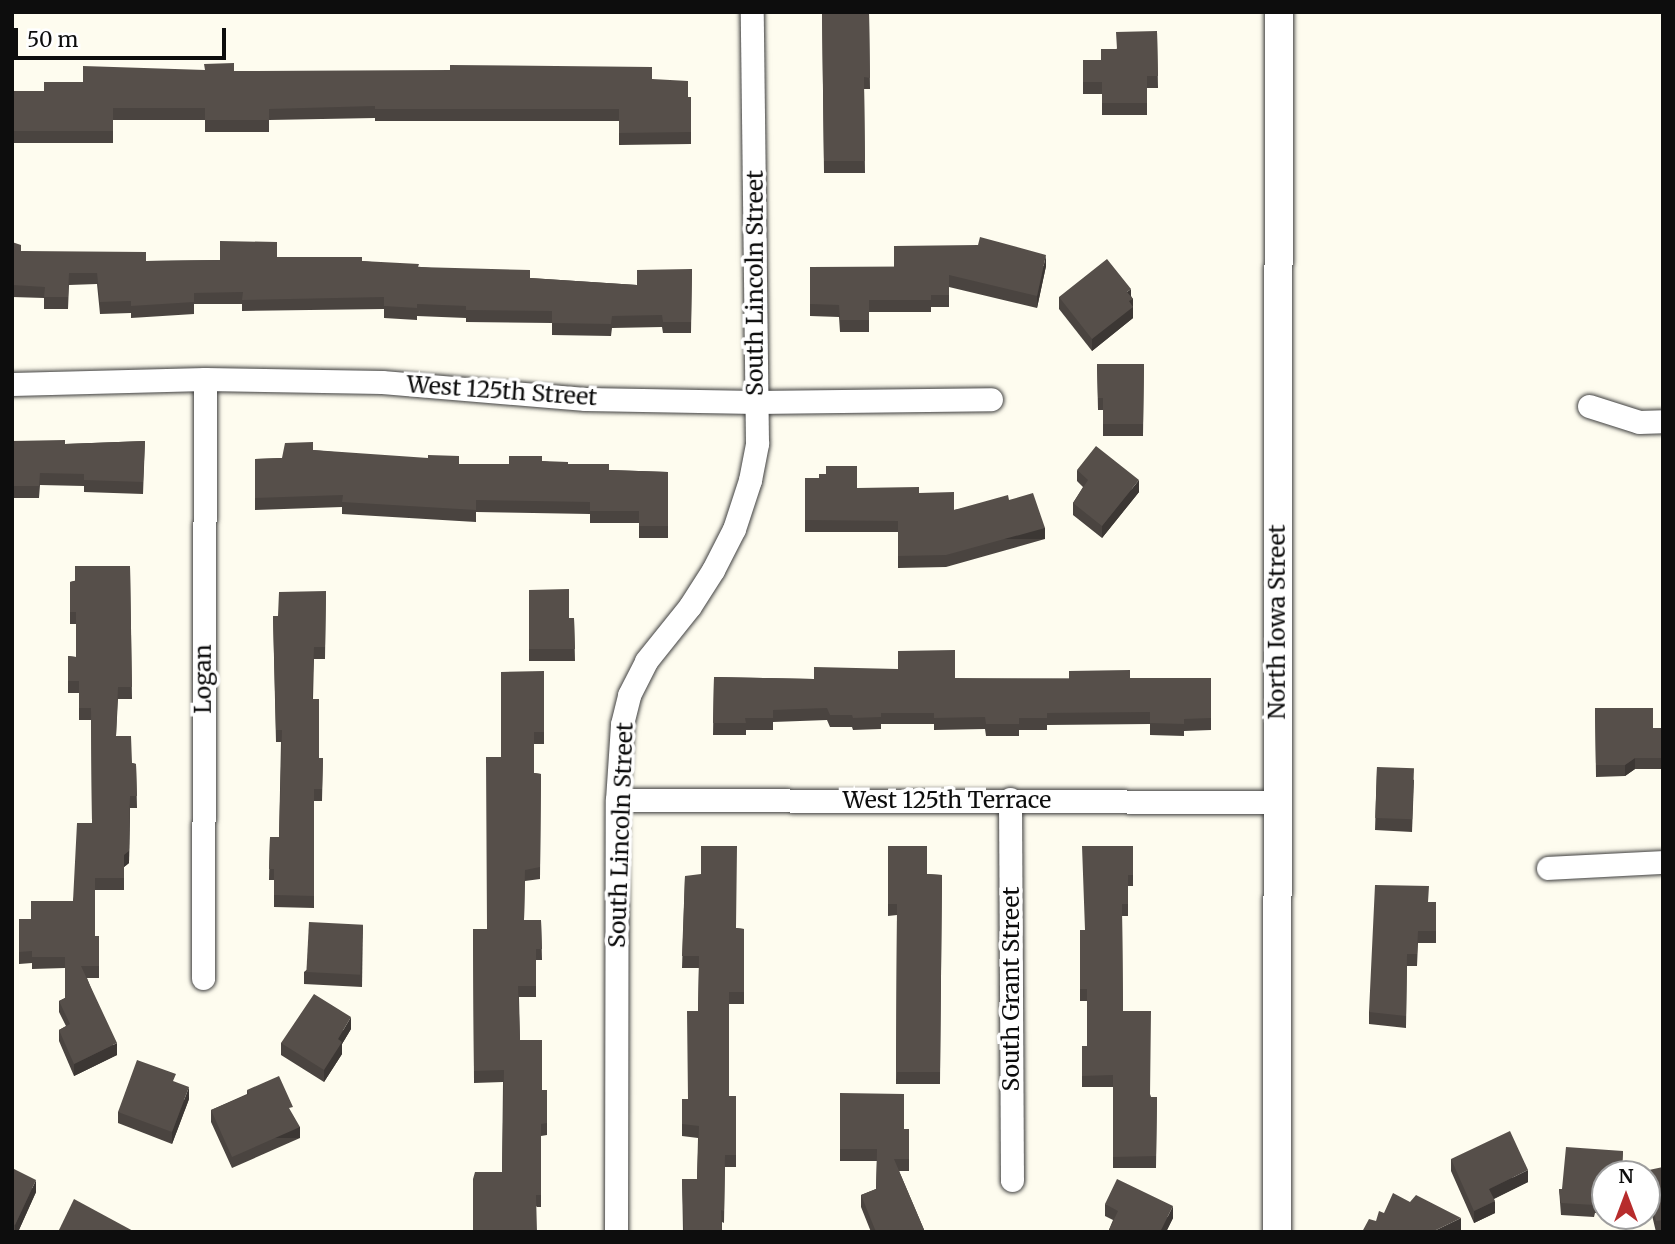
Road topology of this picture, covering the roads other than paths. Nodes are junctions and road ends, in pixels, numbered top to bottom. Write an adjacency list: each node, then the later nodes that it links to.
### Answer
1 (752, 12): 6 (street, South Lincoln Street)
2 (1279, 12): 11 (street, North Iowa Street)
3 (205, 379): 4 (street, West 125th Street); 6 (street, West 125th Street); 14 (street, Logan)
4 (12, 384)
5 (991, 400): 6 (street, West 125th Street)
6 (756, 402): 10 (street, South Lincoln Street)
7 (1589, 406): 8 (street)
8 (1663, 421)
9 (1010, 799): 10 (street, West 125th Terrace); 11 (street, West 125th Terrace); 15 (street, South Grant Street)
10 (617, 800): 16 (street, South Lincoln Street)
11 (1277, 802): 17 (street, North Iowa Street)
12 (1663, 862): 13 (street)
13 (1548, 868)
14 (203, 978)
15 (1012, 1180)
16 (616, 1232)
17 (1278, 1232)

